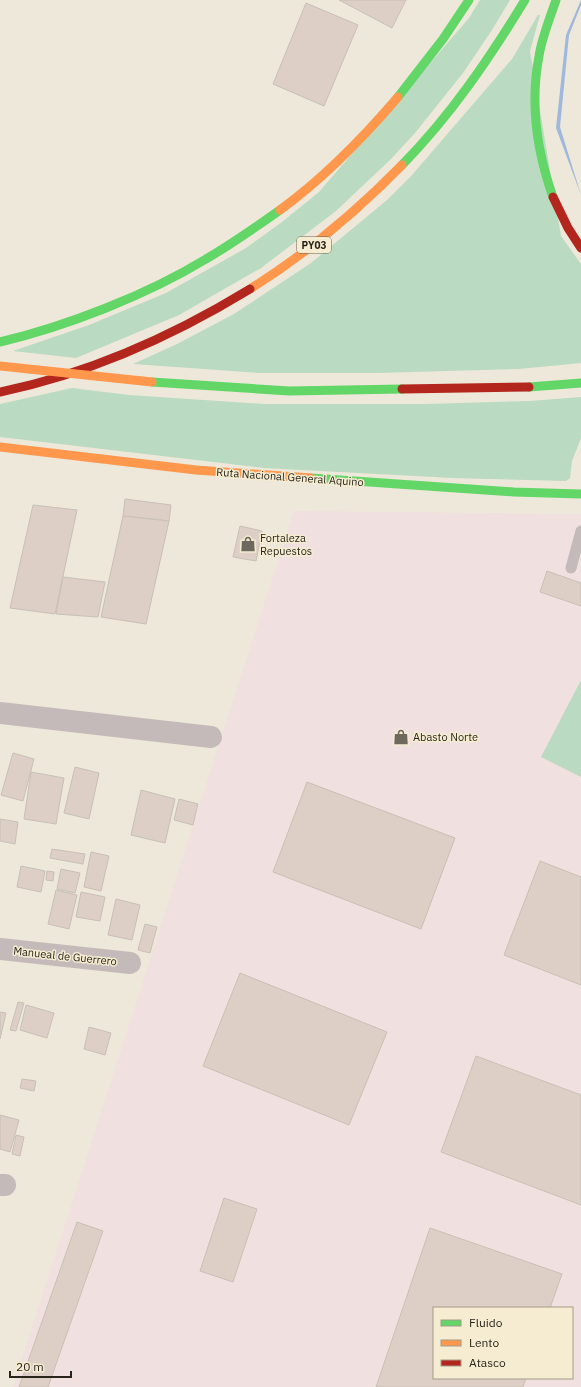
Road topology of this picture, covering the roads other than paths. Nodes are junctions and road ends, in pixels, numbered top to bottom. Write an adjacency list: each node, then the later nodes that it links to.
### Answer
1 (469, 0): 5 (highway)
2 (525, 0): 8 (highway, PY03)
3 (556, 0): 4 (highway)
4 (581, 248)
5 (0, 342)
6 (0, 366): 7 (highway, bridge)
7 (581, 383)
8 (0, 392)
9 (0, 447): 10 (highway, Ruta Nacional General Aquino)
10 (581, 494)
11 (581, 531): 12 (lane)
12 (571, 568)
13 (0, 713): 14 (street)
14 (211, 737)
15 (0, 949): 16 (street, Manueal de Guerrero)
16 (130, 963)

